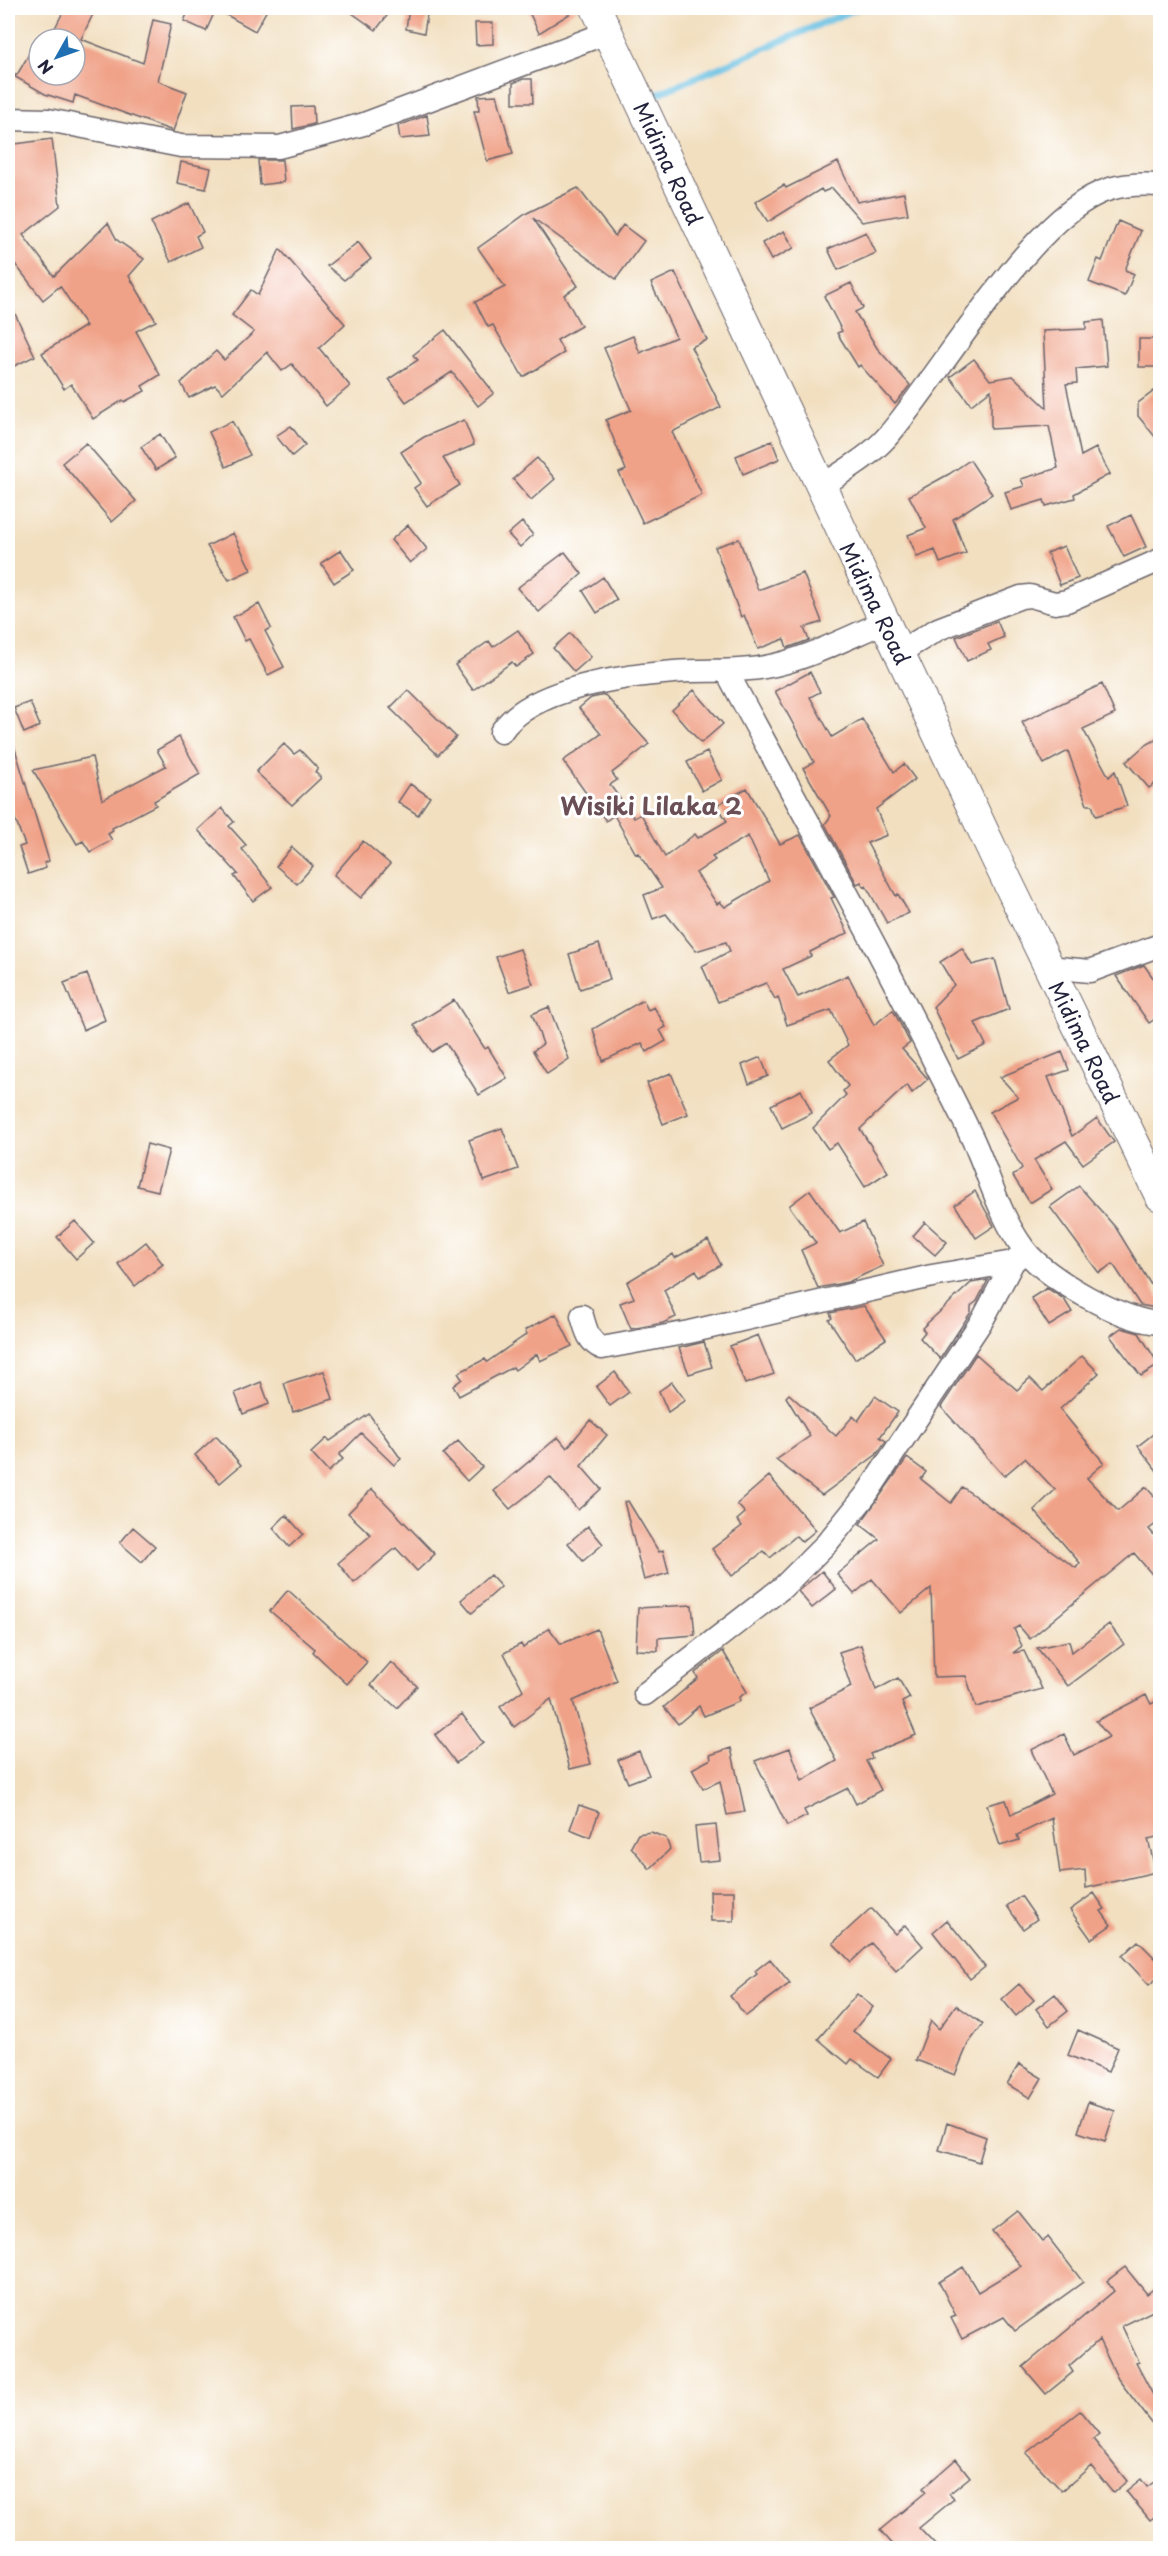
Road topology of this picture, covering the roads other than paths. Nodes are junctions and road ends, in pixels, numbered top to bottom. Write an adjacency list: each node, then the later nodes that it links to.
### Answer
1 (602, 20): 2 (street); 4 (main road, Midima Road)
2 (8, 119)
3 (1161, 184): 4 (street)
4 (820, 487): 6 (main road, Midima Road)
5 (1160, 560): 7 (street)
6 (885, 621): 7 (main road, Midima Road); 8 (street)
7 (900, 652): 11 (main road, Midima Road)
8 (727, 672): 9 (street); 13 (street)
9 (501, 732)
10 (1161, 945): 11 (street)
11 (1048, 967): 12 (main road, Midima Road)
12 (1161, 1196)
13 (1019, 1256): 14 (street); 15 (street); 16 (street)
14 (582, 1316)
15 (1161, 1323)
16 (645, 1694)

